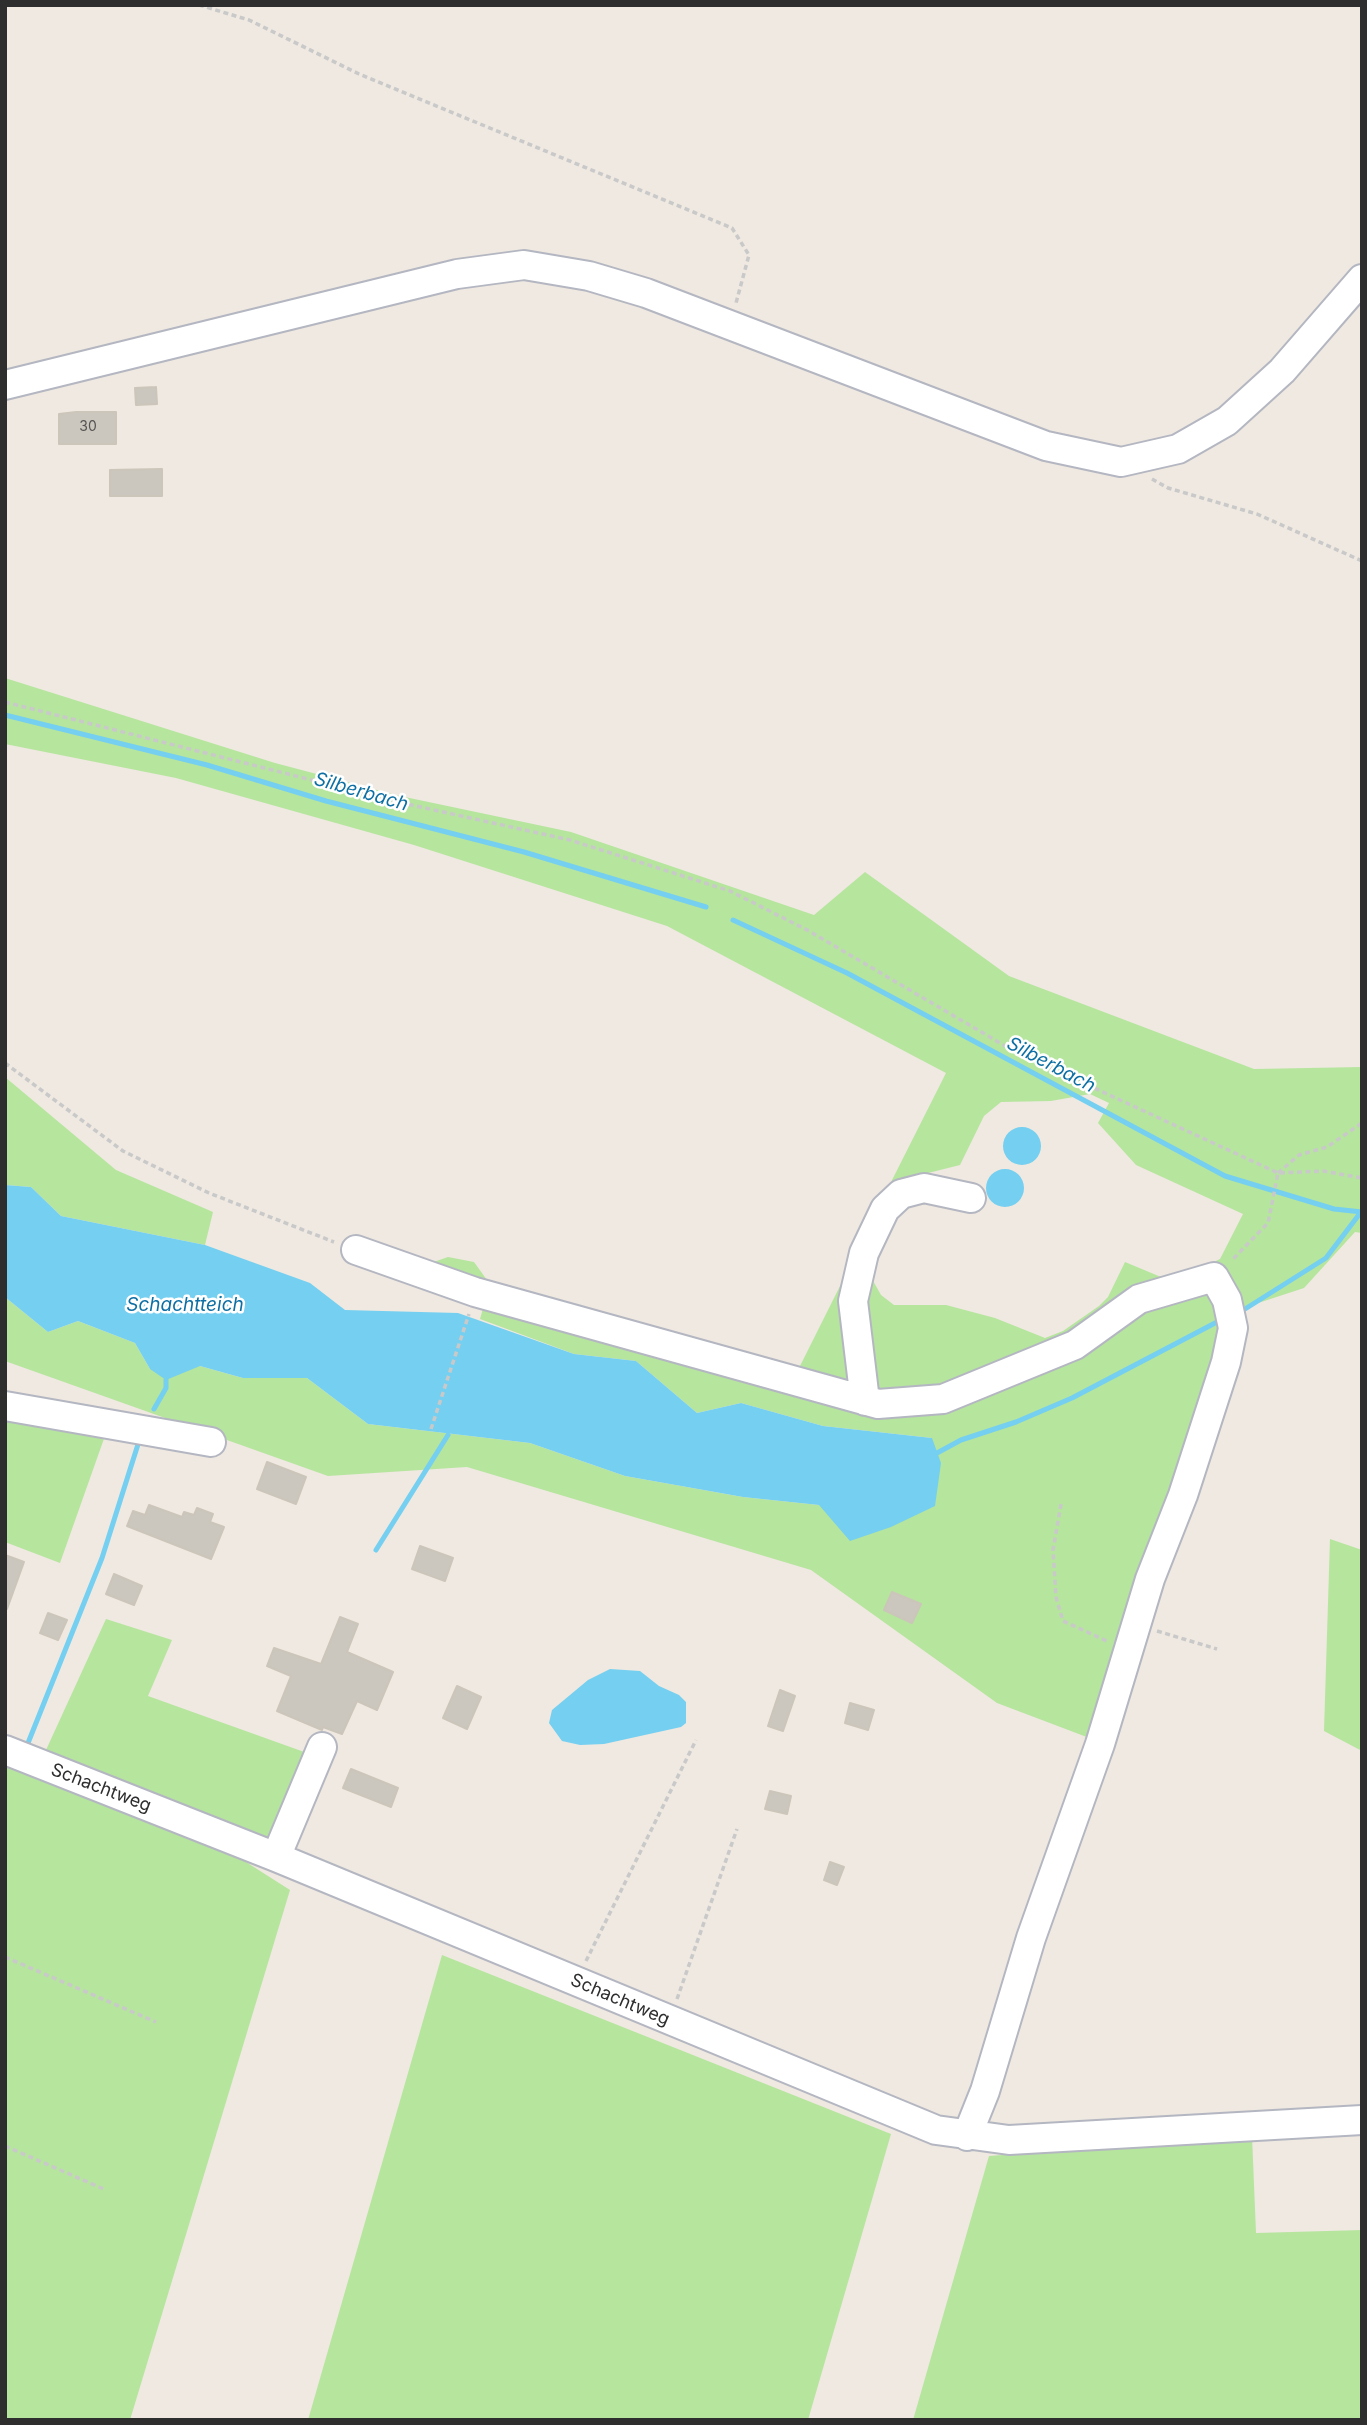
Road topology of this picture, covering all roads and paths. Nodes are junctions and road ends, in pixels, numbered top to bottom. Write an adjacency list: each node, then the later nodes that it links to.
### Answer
1 (199, 5): 3 (path)
2 (1362, 279): 5 (street)
3 (726, 323): 4 (street); 5 (street)
4 (5, 385)
5 (1141, 460): 6 (path)
6 (1362, 561)
7 (5, 702): 10 (path)
8 (5, 1063): 13 (path)
9 (1362, 1123): 10 (path)
10 (1278, 1173): 11 (path); 14 (path)
11 (1362, 1178)
12 (971, 1198): 16 (street)
13 (367, 1258): 15 (street)
14 (1214, 1277): 16 (street); 21 (street)
15 (475, 1292): 16 (street); 18 (path)
16 (865, 1401)
17 (5, 1406): 19 (street)
18 (431, 1429)
19 (211, 1442)
20 (1061, 1504): 21 (path)
21 (1134, 1638): 22 (path); 33 (street)
22 (1217, 1649)
23 (696, 1740): 29 (path)
24 (322, 1747): 27 (street)
25 (5, 1750): 27 (street, Schachtweg)
26 (737, 1829): 30 (path)
27 (276, 1857): 29 (street, Schachtweg)
28 (5, 1957): 31 (path)
29 (576, 1982): 30 (street, Schachtweg)
30 (669, 2021): 33 (street, Schachtweg)
31 (156, 2022)
32 (1362, 2120): 33 (street, Schachtweg)
33 (967, 2136)
34 (5, 2146): 35 (path)
35 (106, 2190)

